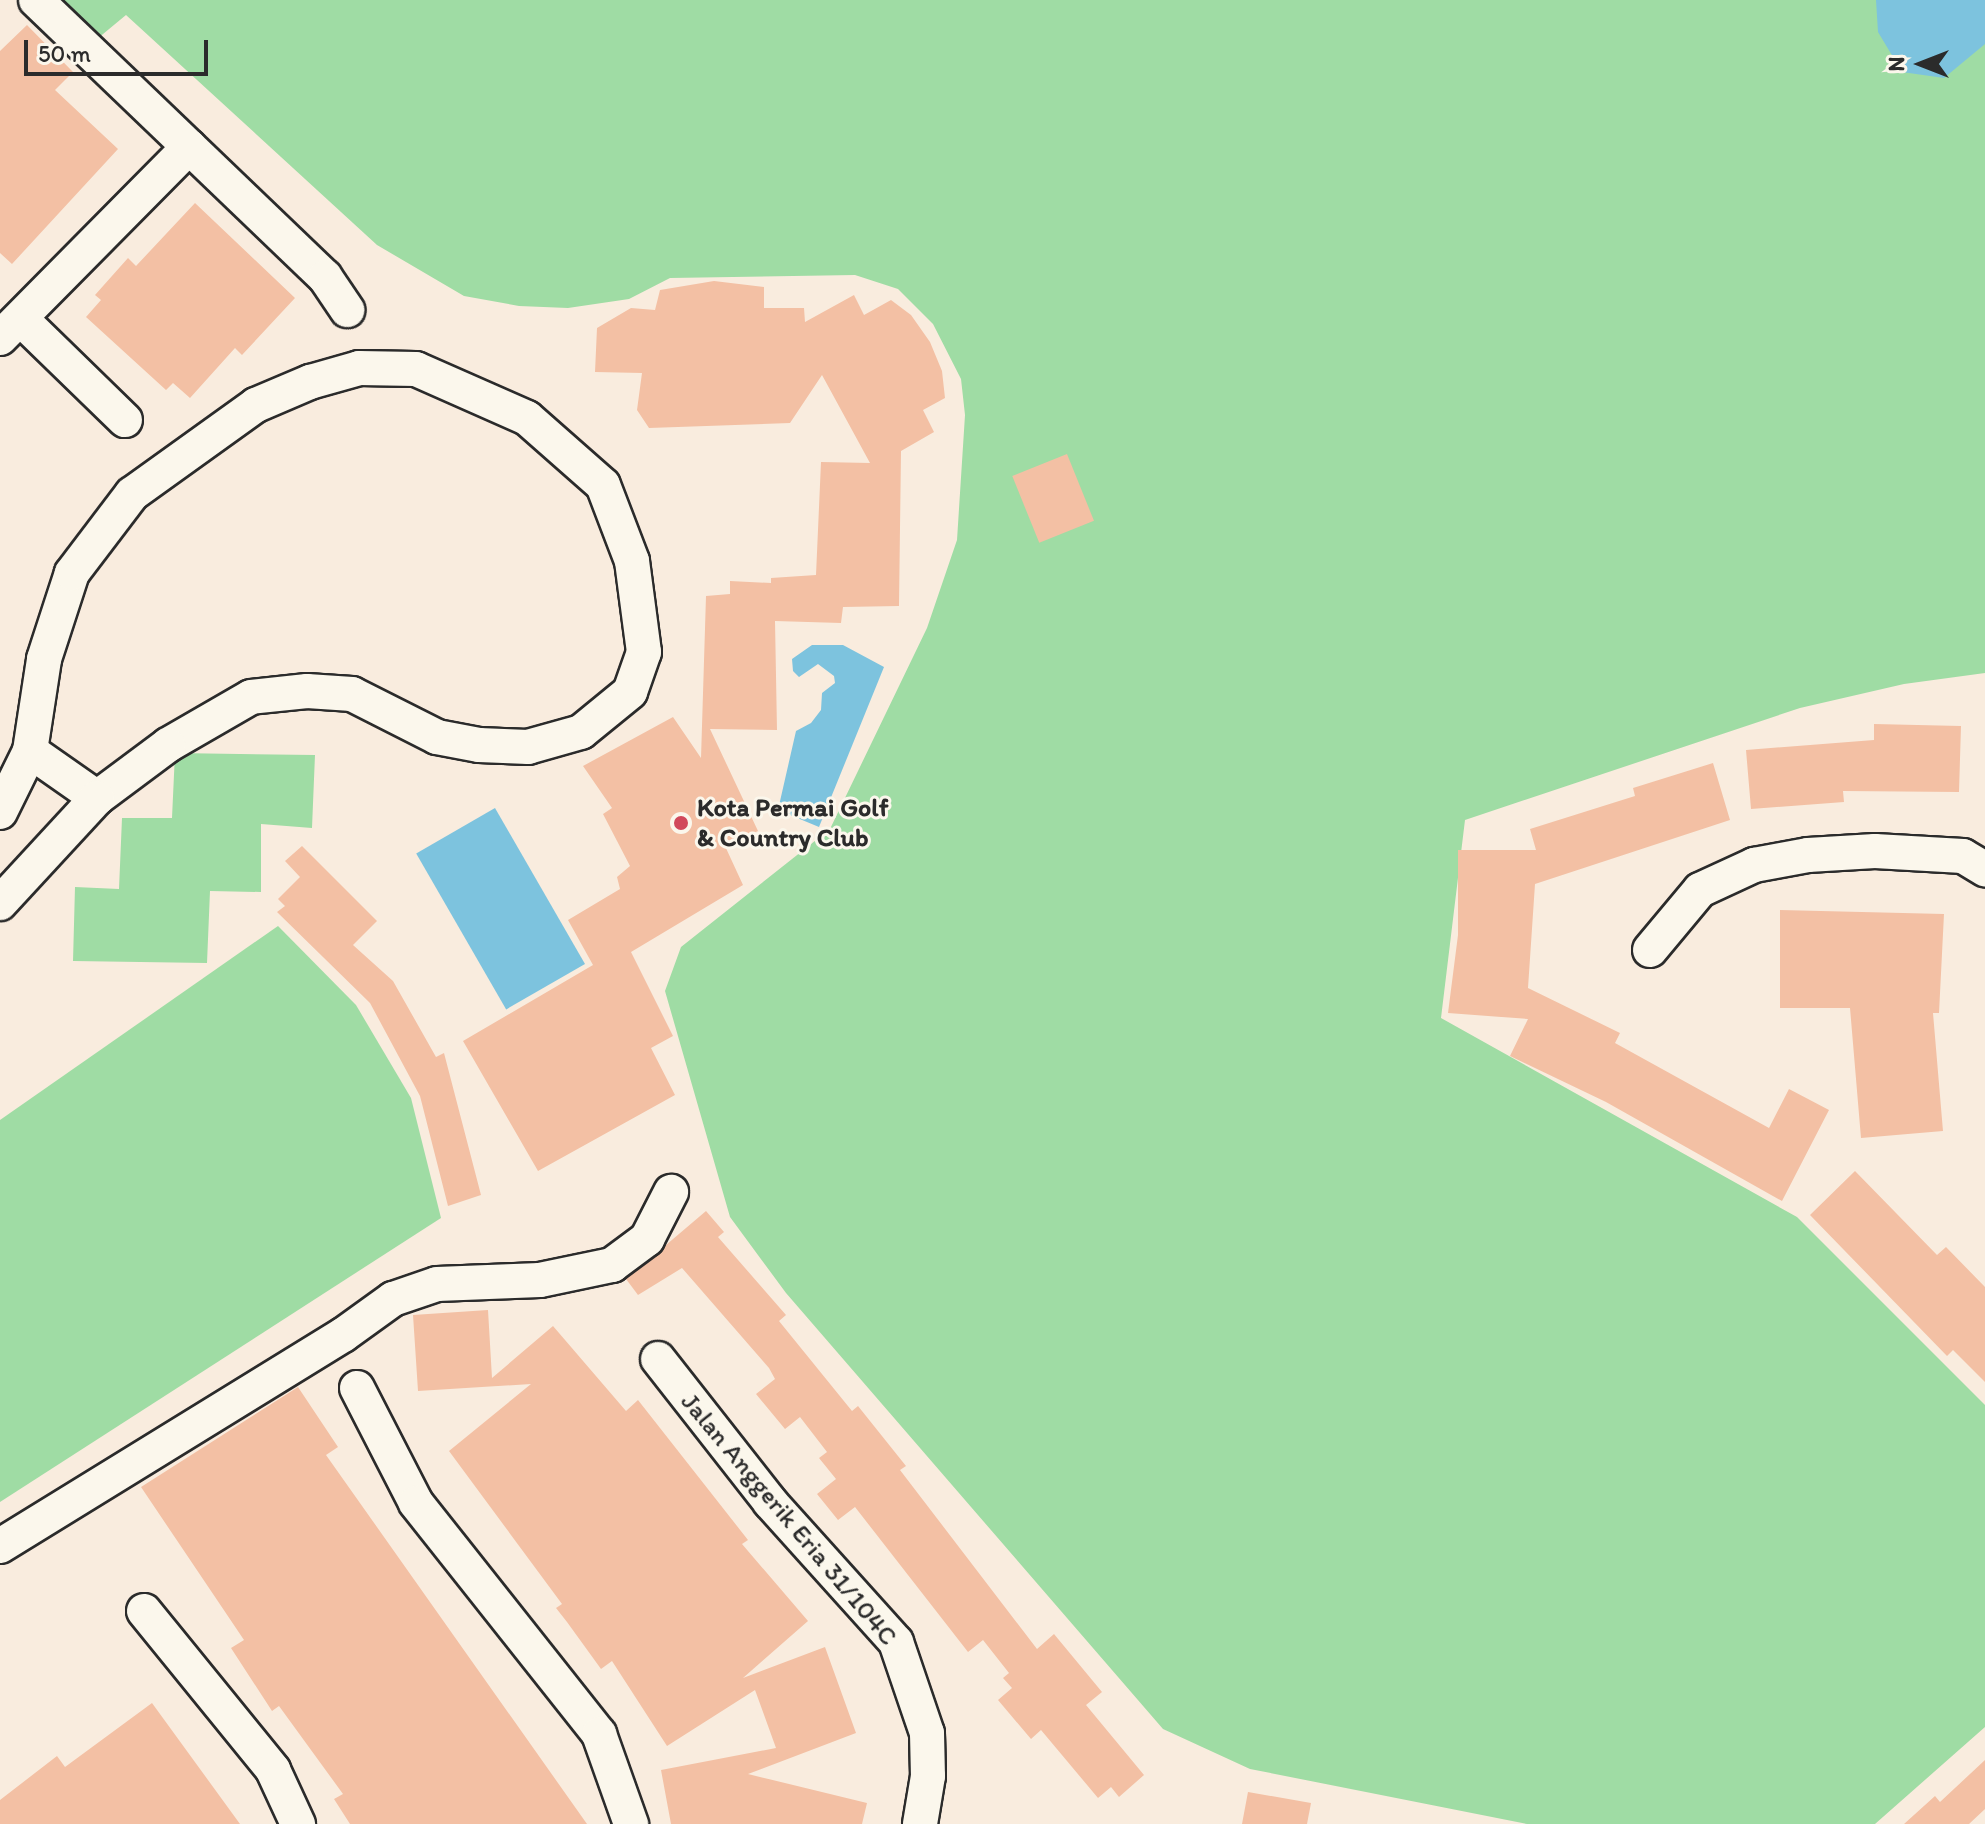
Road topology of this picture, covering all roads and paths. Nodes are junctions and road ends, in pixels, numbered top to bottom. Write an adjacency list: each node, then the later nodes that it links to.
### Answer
1 (36, 0): 2 (street)
2 (189, 147): 3 (street); 4 (street)
3 (347, 310)
4 (10, 329): 5 (street)
5 (125, 420)
6 (30, 751): 7 (street); 7 (street); 8 (street)
7 (97, 798): 10 (street)
8 (0, 812)
9 (1985, 869): 11 (street)
10 (0, 903)
11 (1650, 950)
12 (671, 1192): 15 (street)
13 (658, 1359): 19 (street, Jalan Anggerik Eria 31/104C)
14 (357, 1388): 18 (street)
15 (0, 1546)
16 (144, 1611): 17 (street)
17 (298, 1824)
18 (631, 1824)
19 (920, 1824)

